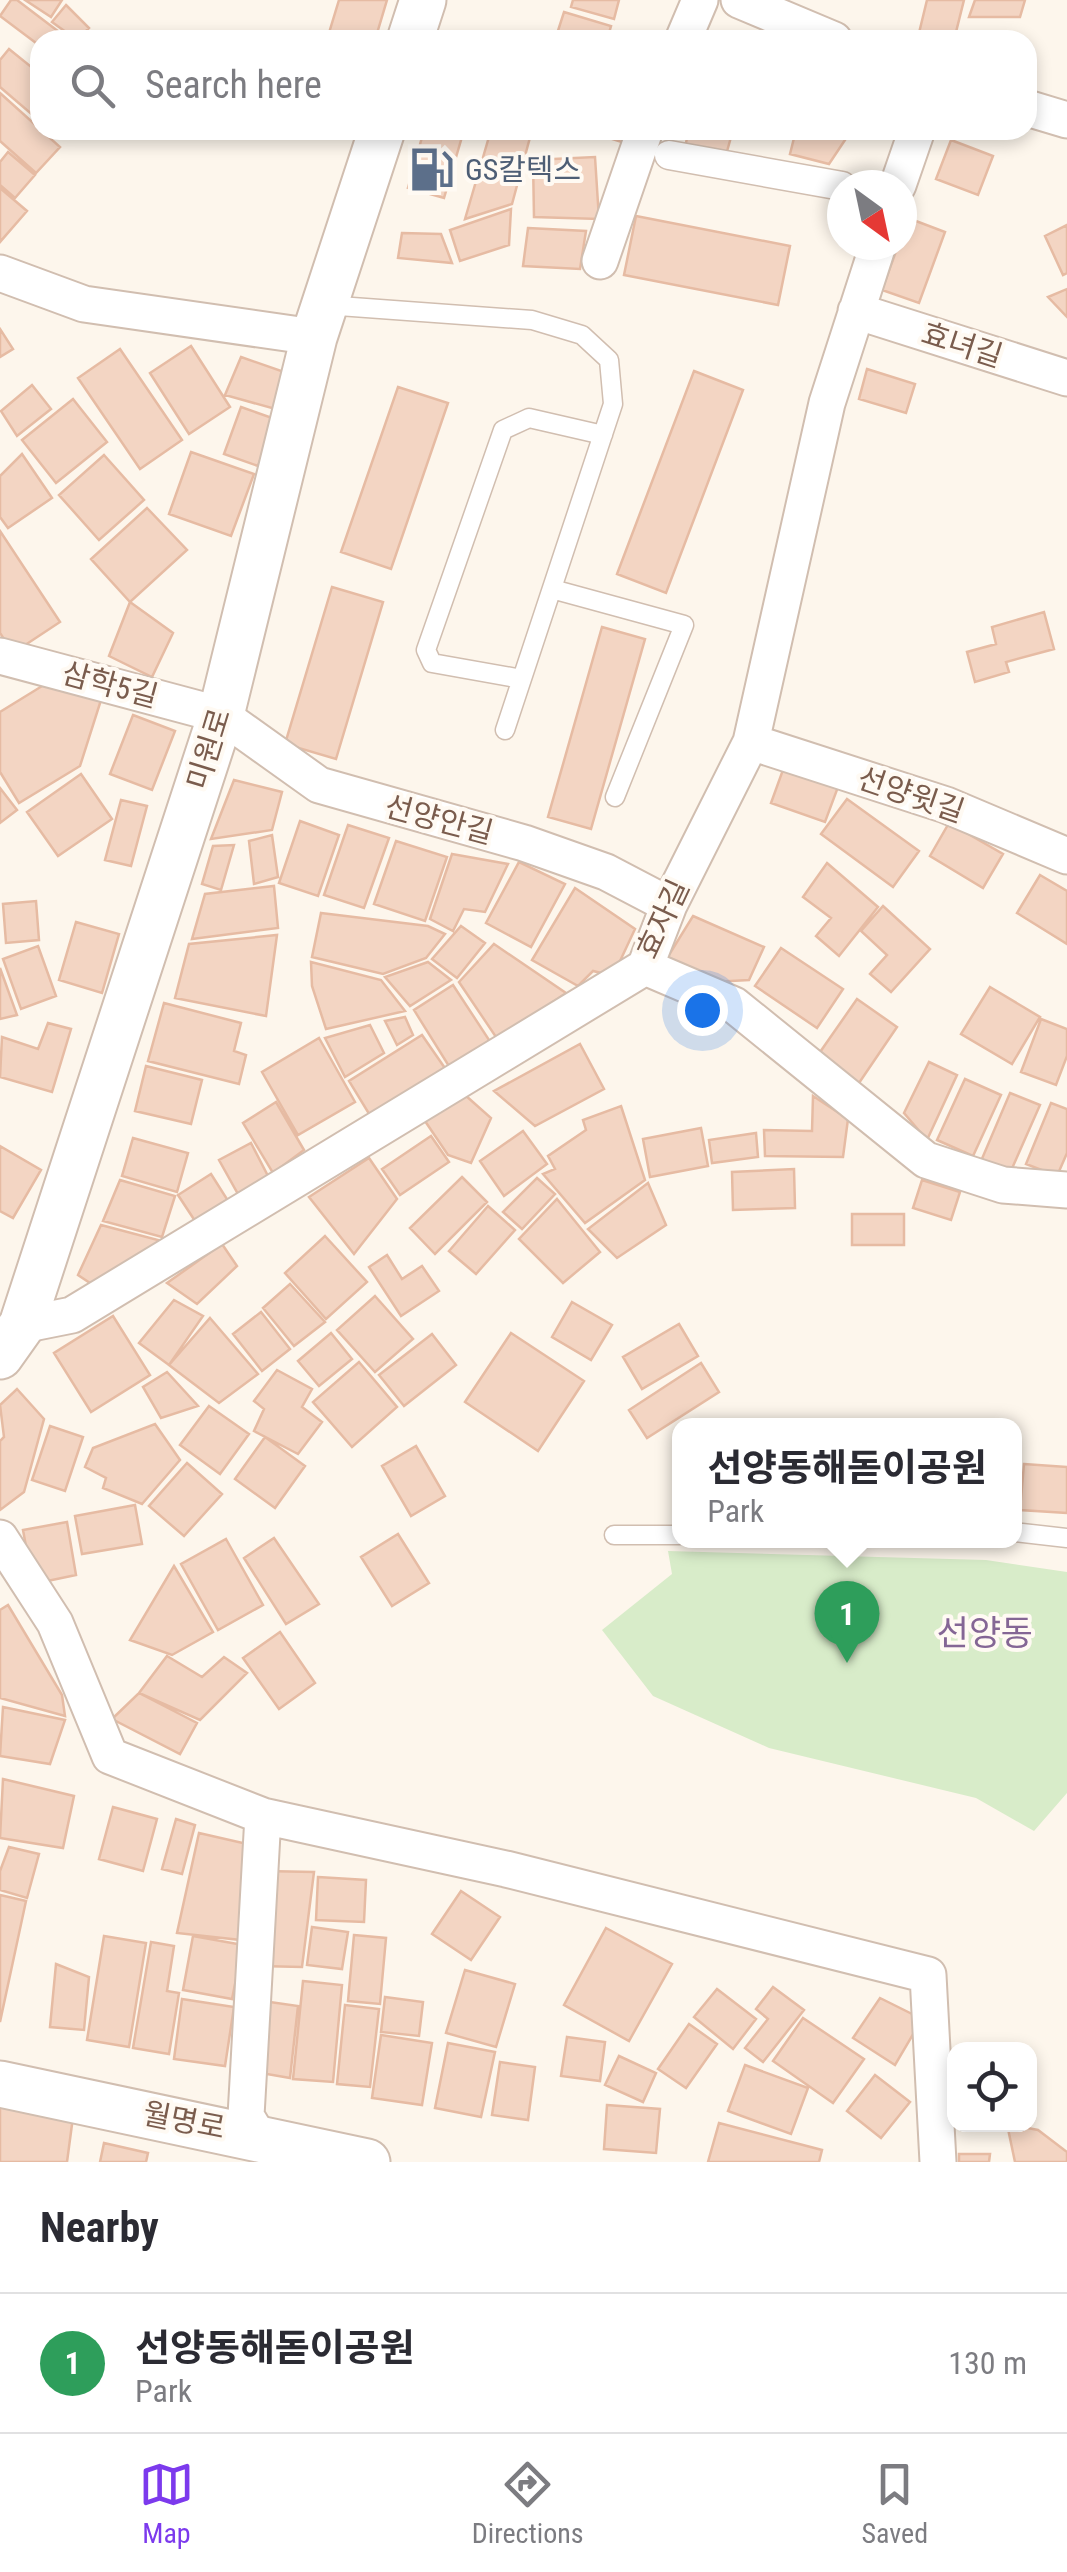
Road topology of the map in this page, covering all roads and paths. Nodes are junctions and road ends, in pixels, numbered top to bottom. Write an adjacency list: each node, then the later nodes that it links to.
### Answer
1 (423, 0): 4 (street)
2 (700, 0): 5 (street)
3 (738, 0): 6 (street)
4 (413, 30)
5 (687, 30)
6 (810, 30)
7 (1037, 111): 8 (street)
8 (1067, 120)
9 (379, 140): 18 (street, 미원로)
10 (914, 140): 12 (street)
11 (649, 148): 13 (street); 15 (street)
12 (903, 170)
13 (827, 183)
14 (873, 260): 17 (street, 효자길)
15 (600, 261)
16 (0, 273): 18 (street)
17 (856, 311): 19 (street, 효녀길); 26 (street, 효자길)
18 (319, 321): 20 (lane); 24 (street, 미원로)
19 (1067, 378)
20 (602, 435): 21 (lane); 23 (lane)
21 (552, 588): 23 (lane); 27 (lane)
22 (0, 656): 24 (street, 삼학5길)
23 (522, 679): 25 (lane)
24 (221, 715): 29 (street, 선양안길); 32 (street, 미원로)
25 (504, 730)
26 (751, 742): 28 (street, 선양윗길); 29 (street, 효자길)
27 (615, 797)
28 (1067, 856)
29 (669, 905): 30 (street, 효자길)
30 (645, 967): 31 (street); 32 (street, 효자길)
31 (1067, 1190)
32 (11, 1341)
33 (1022, 1533): 37 (lane)
34 (614, 1535): 35 (lane)
35 (672, 1535)
36 (0, 1538): 38 (street)
37 (1067, 1538)
38 (263, 1816): 40 (street); 42 (street)
39 (0, 2084): 40 (street, 월명로)
40 (255, 2149): 41 (street, 월명로)
41 (367, 2162)
42 (938, 2162)

